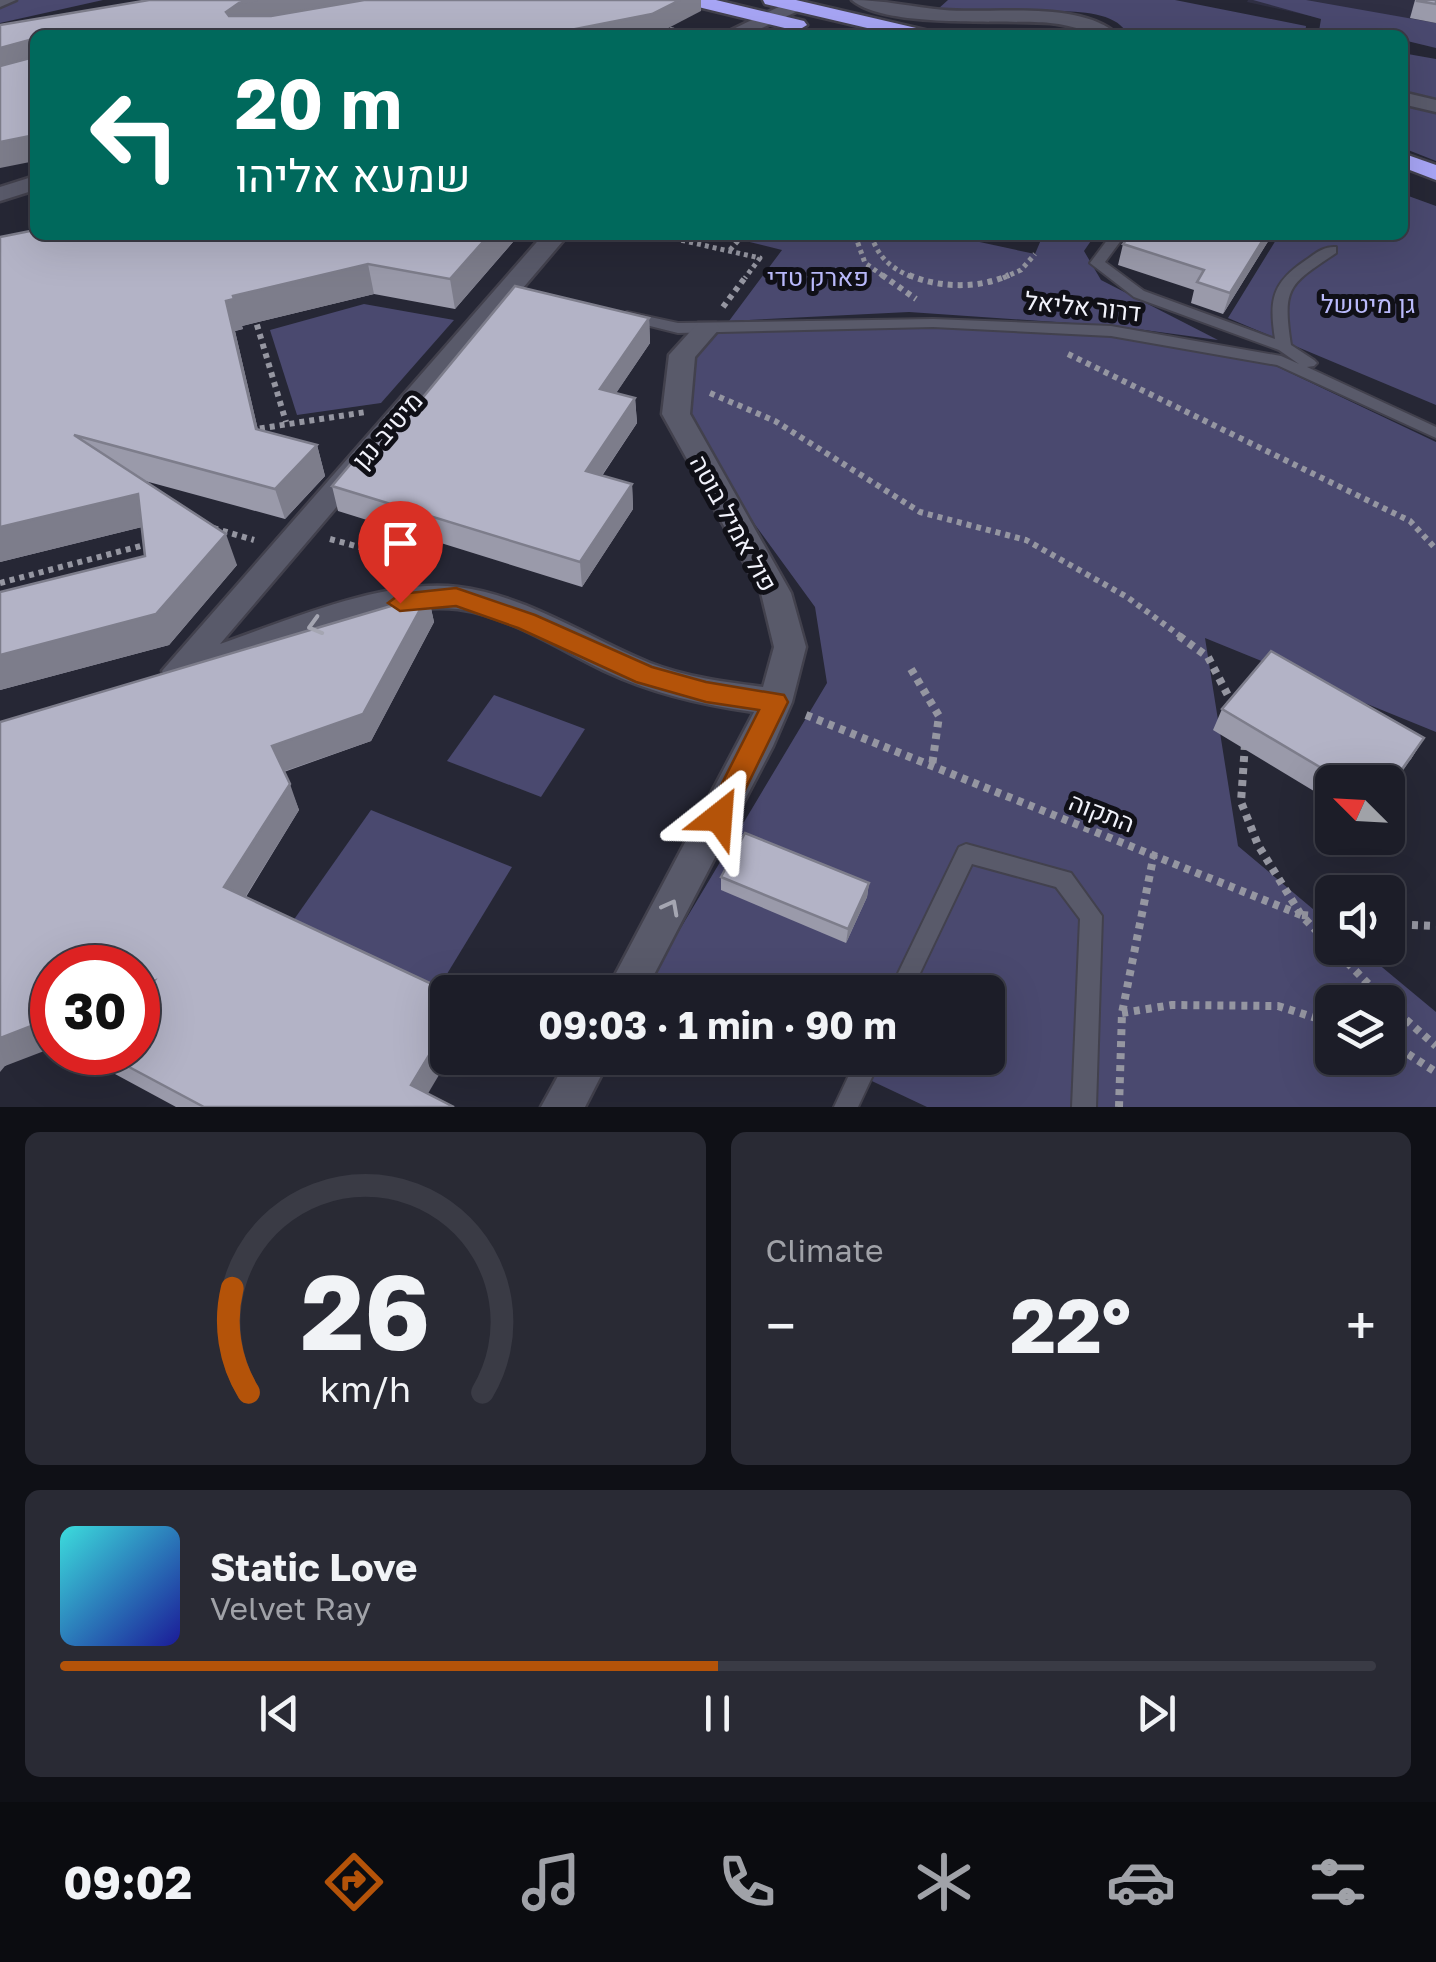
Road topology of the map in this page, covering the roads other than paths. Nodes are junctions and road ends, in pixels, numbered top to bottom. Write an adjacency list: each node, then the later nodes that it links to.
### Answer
1 (861, 0): 8 (street)
2 (701, 2): 3 (highway); 4 (highway)
3 (778, 16): 5 (street); 6 (highway); 7 (highway)
4 (724, 30)
5 (743, 30)
6 (825, 30)
7 (884, 30)
8 (1098, 30)
9 (1408, 99): 10 (street)
10 (1436, 106)
11 (1408, 161): 12 (highway)
12 (1436, 172)
13 (30, 185): 14 (street)
14 (0, 194)
15 (30, 203): 16 (street)
16 (0, 212)
17 (552, 240): 25 (street, מיטיב נגן)
18 (1114, 240): 22 (lane)
19 (1332, 250): 22 (lane)
20 (618, 314): 21 (lane, דרור אליאל)
21 (708, 328): 23 (lane, דרור אליאל); 27 (street, פול אמיל בוטה)
22 (1284, 347): 23 (lane)
23 (1354, 394): 24 (lane, דרור אליאל)
24 (1436, 433)
25 (178, 671): 26 (street); 27 (street, one-way to 25)
26 (141, 684)
27 (775, 702): 28 (street, פול אמיל בוטה, one-way to 27)
28 (634, 975)
29 (908, 975): 34 (lane)
30 (583, 1075): 32 (street)
31 (861, 1075): 33 (lane)
32 (571, 1105)
33 (846, 1107)
34 (1084, 1107)

